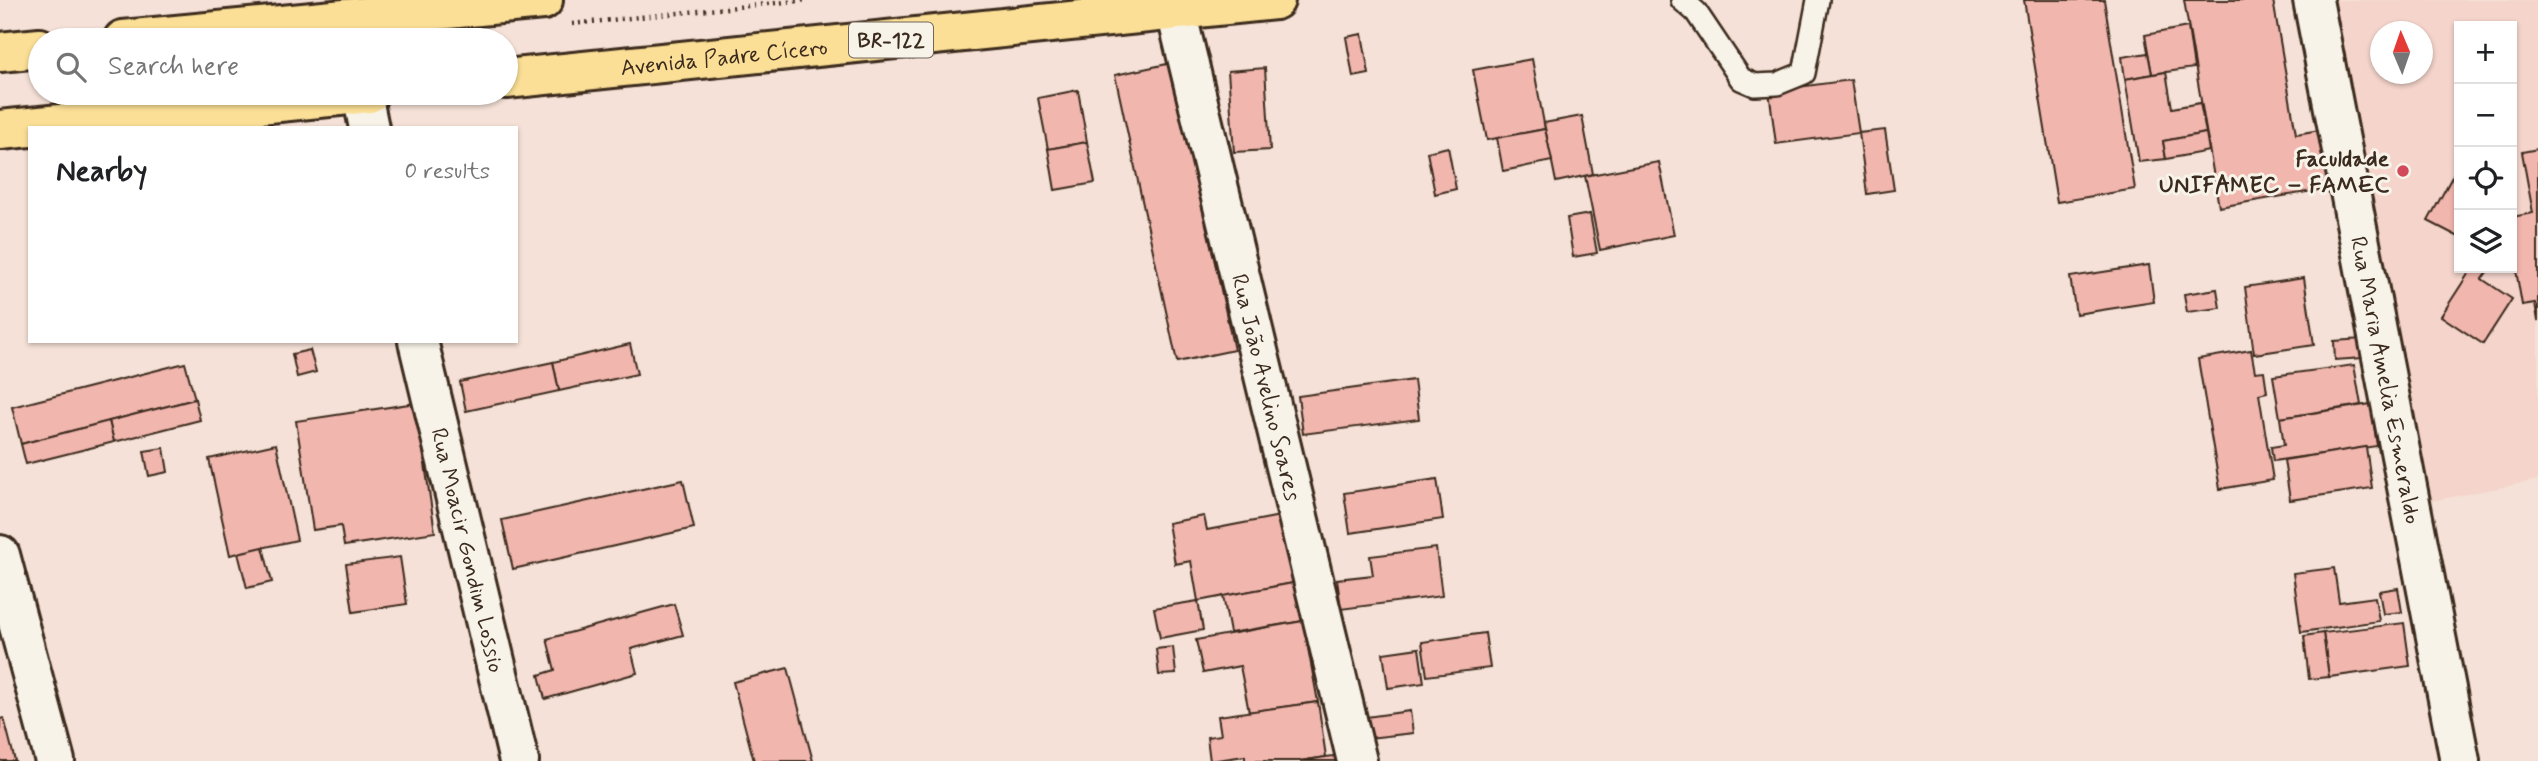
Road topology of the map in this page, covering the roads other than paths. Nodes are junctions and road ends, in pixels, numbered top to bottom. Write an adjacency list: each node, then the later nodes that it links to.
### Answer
1 (1275, 0): 5 (highway, Avenida Padre Cícero / BR-122)
2 (1682, 0): 3 (lane)
3 (1818, 0)
4 (2313, 0): 22 (street, Rua Maria Amelia Esmeraldo)
5 (1176, 11): 10 (highway, Avenida Padre Cícero / BR-122); 21 (street, Rua João Avelino Soares)
6 (552, 13): 7 (highway)
7 (314, 28)
8 (28, 49): 9 (highway)
9 (0, 52)
10 (518, 78)
11 (245, 105): 13 (highway)
12 (364, 105): 14 (street)
13 (39, 126)
14 (369, 126)
15 (28, 127): 16 (highway)
16 (0, 130)
17 (418, 343): 20 (street, Rua Moacir Gondim Lossio)
18 (0, 555): 19 (street)
19 (55, 761)
20 (519, 761)
21 (1357, 761)
22 (2460, 761)

